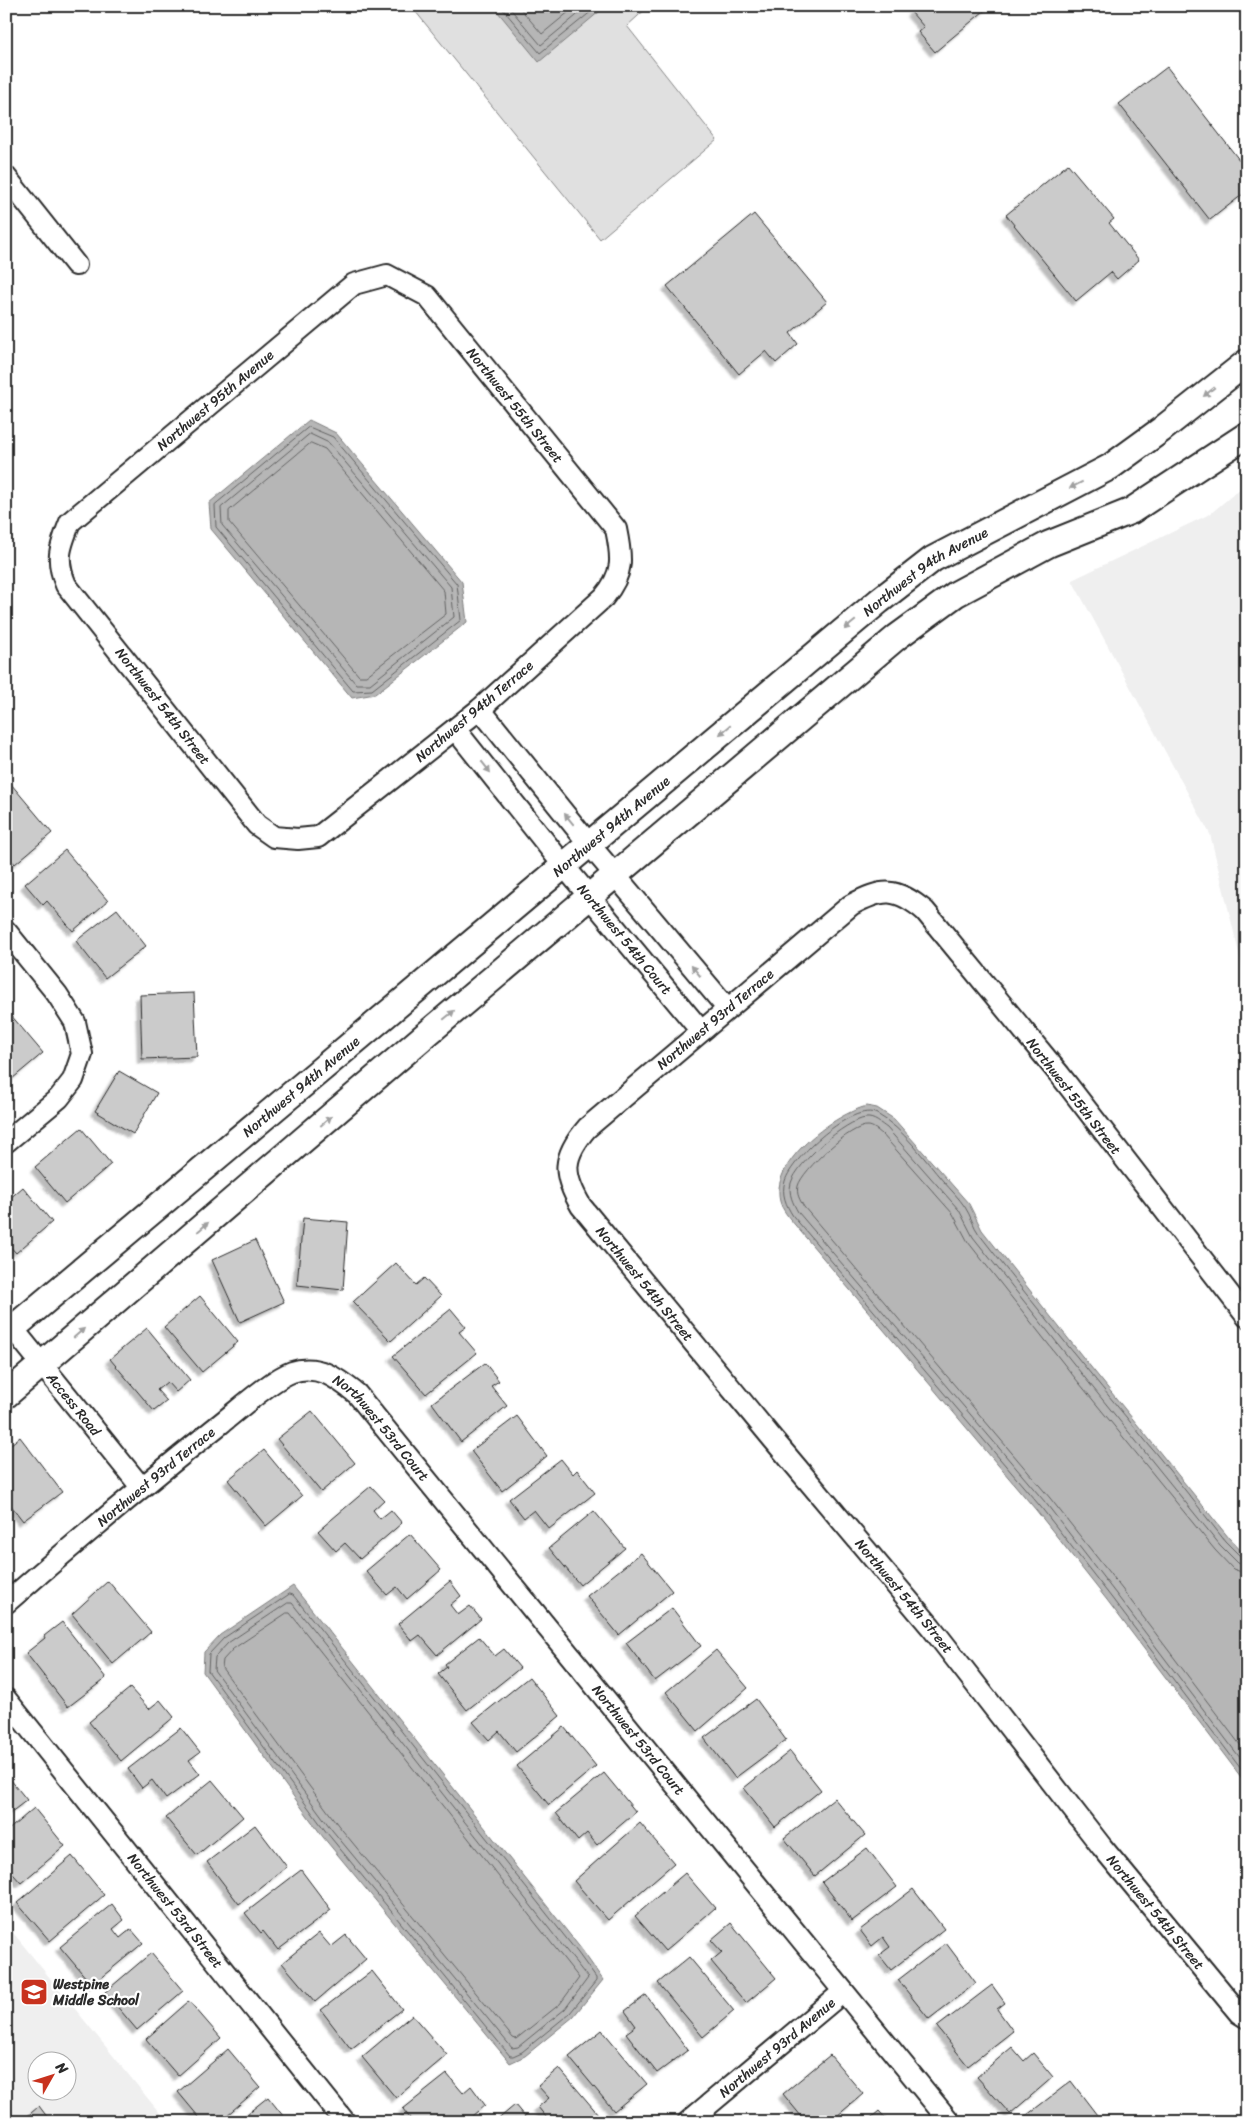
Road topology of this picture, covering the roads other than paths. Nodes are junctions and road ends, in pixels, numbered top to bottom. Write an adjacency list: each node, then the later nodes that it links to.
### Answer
1 (6, 177): 2 (street)
2 (76, 265)
3 (387, 275): 6 (street, Northwest 95th Avenue); 7 (street, Northwest 55th Street)
4 (1247, 362): 11 (street, Northwest 94th Avenue, one-way to 11)
5 (1247, 435): 13 (street)
6 (60, 545): 10 (street, Northwest 54th Street)
7 (621, 554): 8 (street, Northwest 94th Terrace)
8 (480, 709): 9 (street, Northwest 94th Terrace); 11 (street, one-way to 8)
9 (456, 729): 10 (street, Northwest 94th Terrace); 12 (street, Northwest 54th Court, one-way to 12)
10 (298, 839)
11 (589, 844): 12 (street, Northwest 94th Avenue); 13 (street)
12 (564, 866): 15 (street, Northwest 54th Court); 22 (street, Northwest 94th Avenue)
13 (615, 875): 15 (street); 17 (street, one-way to 13)
14 (888, 892): 17 (street, Northwest 93rd Terrace); 21 (street, Northwest 55th Street)
15 (589, 897): 18 (street, Northwest 54th Court); 23 (street, one-way to 15)
16 (6, 931): 19 (street)
17 (728, 1008): 18 (street, Northwest 93rd Terrace)
18 (701, 1031): 20 (street, Northwest 93rd Terrace)
19 (6, 1142)
20 (566, 1170): 30 (street, Northwest 54th Street)
21 (1247, 1317)
22 (8, 1328): 23 (street, Access Road)
23 (43, 1365): 25 (street); 26 (street, Access Road)
24 (316, 1370): 26 (street, Northwest 93rd Terrace); 29 (street, Northwest 53rd Court)
25 (6, 1395)
26 (141, 1487): 27 (street, Northwest 93rd Terrace)
27 (6, 1603)
28 (6, 1699): 31 (street, Northwest 53rd Street)
29 (843, 1992): 32 (street, Northwest 93rd Avenue); 33 (street, Northwest 53rd Court)
30 (1247, 2018)
31 (345, 2122)
32 (688, 2122)
33 (950, 2122)

